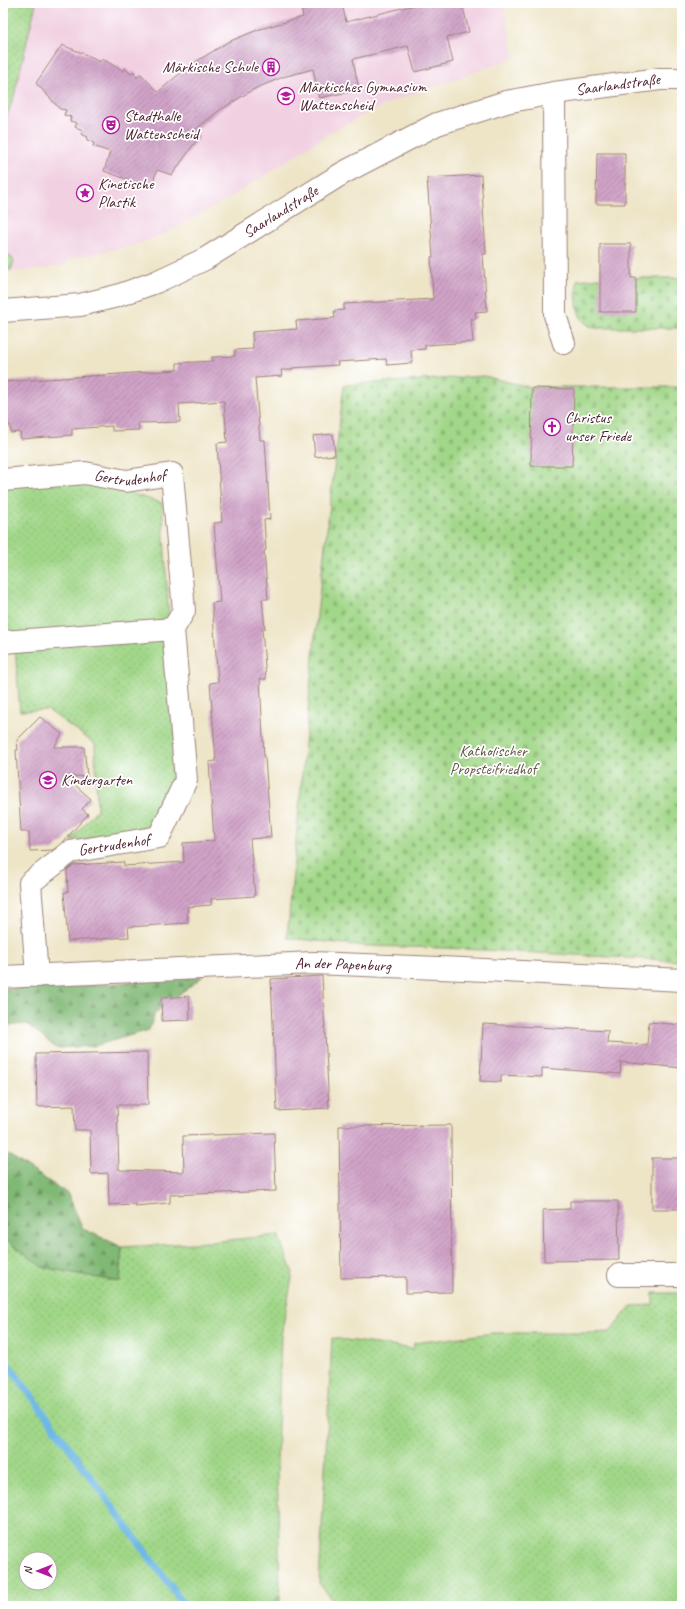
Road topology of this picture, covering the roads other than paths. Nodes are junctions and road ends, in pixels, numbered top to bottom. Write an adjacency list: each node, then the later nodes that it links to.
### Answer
1 (682, 79): 2 (street, Saarlandstraße)
2 (554, 93): 3 (street, Saarlandstraße); 4 (street, Saarlandstraße)
3 (3, 312)
4 (564, 343)
5 (3, 480): 6 (street, Gertrudenhof)
6 (173, 629): 7 (street); 8 (street, Gertrudenhof)
7 (3, 642)
8 (37, 976): 9 (street, An der Papenburg); 10 (street, An der Papenburg)
9 (3, 977)
10 (682, 980)
11 (619, 1275): 12 (street)
12 (682, 1275)

